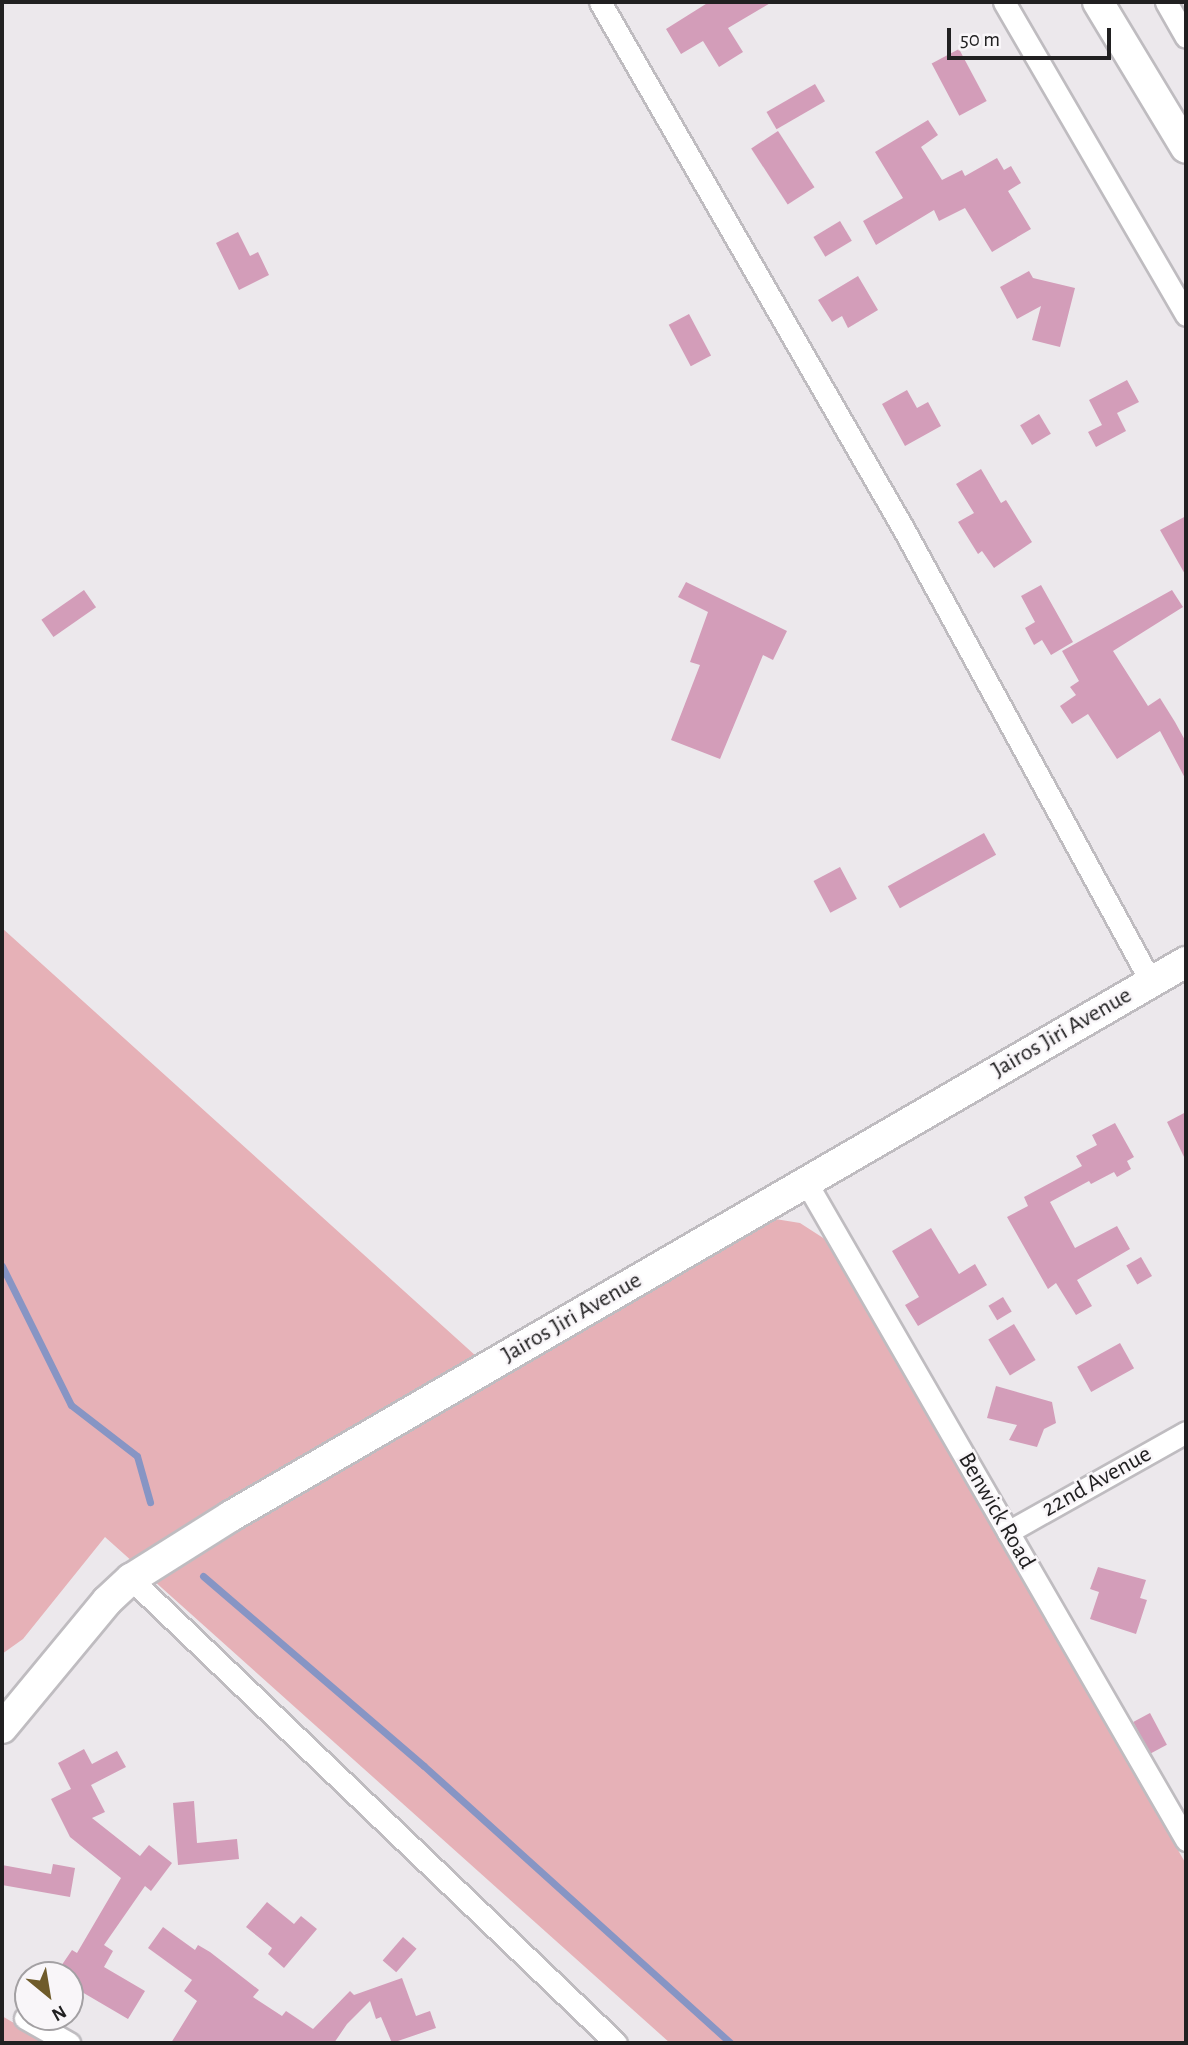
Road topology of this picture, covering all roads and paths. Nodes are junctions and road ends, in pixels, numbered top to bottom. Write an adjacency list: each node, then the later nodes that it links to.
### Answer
1 (600, 2): 9 (street)
2 (1004, 2): 7 (street)
3 (1098, 2): 6 (main road)
4 (1166, 2): 5 (street)
5 (1186, 37)
6 (1186, 148)
7 (1186, 315)
8 (1186, 962): 9 (main road, Jairos Jiri Avenue)
9 (1151, 982): 10 (main road, Jairos Jiri Avenue)
10 (806, 1182): 12 (street, Benwick Road); 13 (main road, Jairos Jiri Avenue)
11 (1186, 1432): 12 (street, 22nd Avenue)
12 (1008, 1532): 15 (street, Benwick Road)
13 (131, 1579): 14 (main road, Jairos Jiri Avenue); 18 (street)
14 (7, 1710)
15 (1186, 1840)
16 (48, 2031): 17 (street)
17 (69, 2043)
18 (616, 2043)

